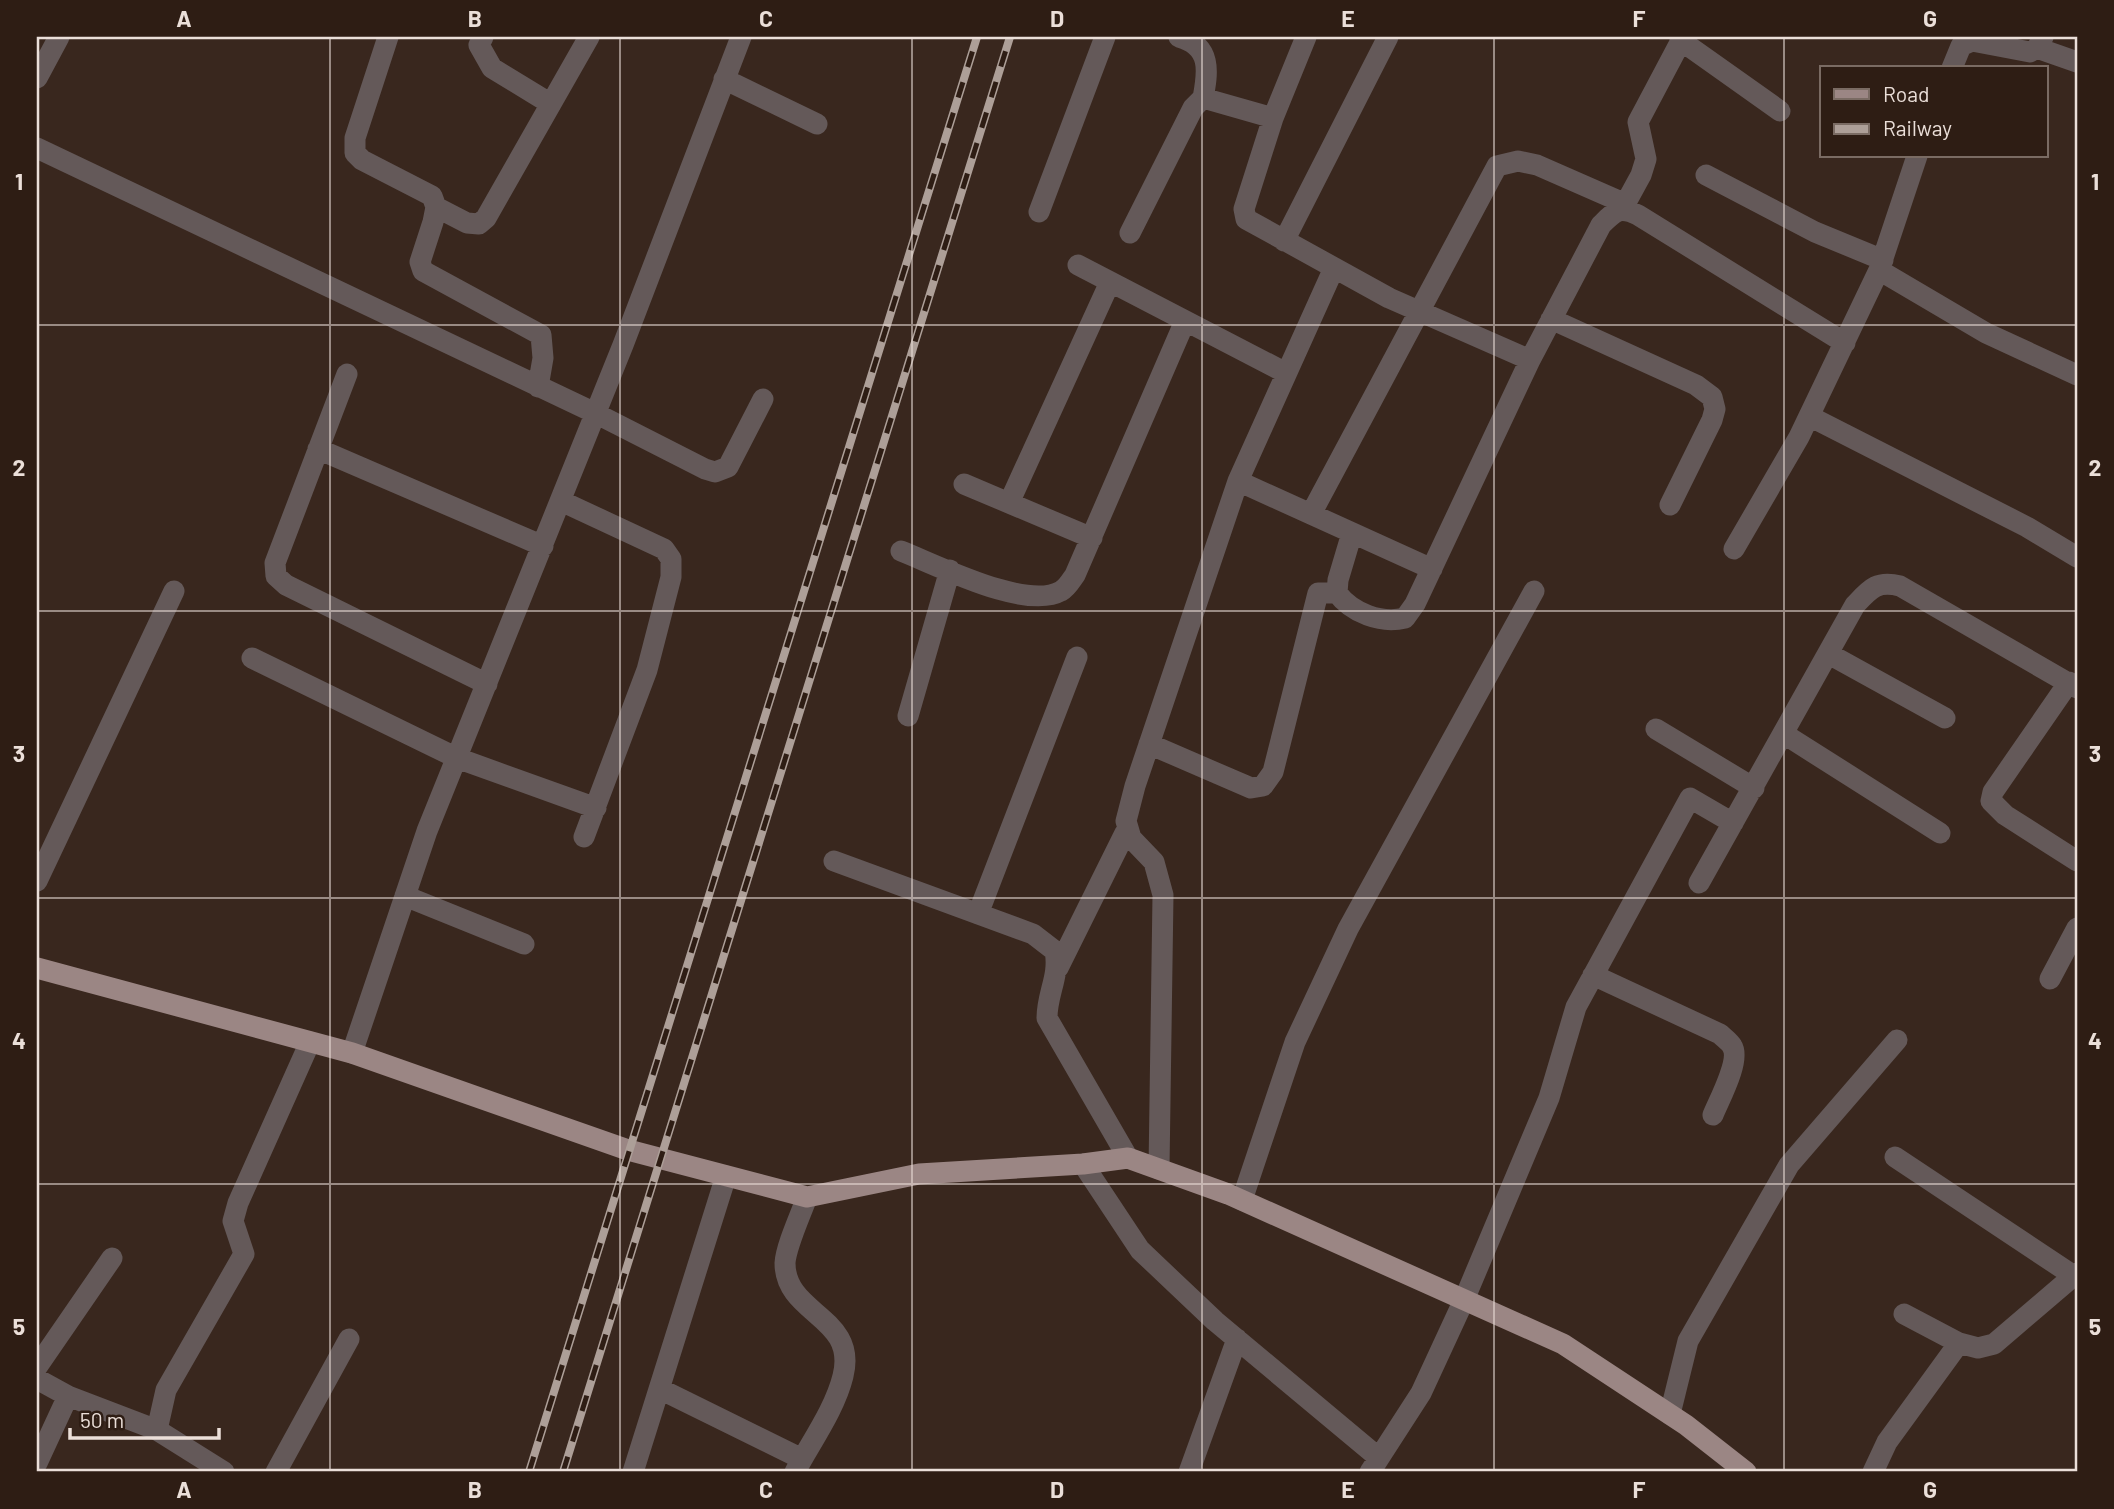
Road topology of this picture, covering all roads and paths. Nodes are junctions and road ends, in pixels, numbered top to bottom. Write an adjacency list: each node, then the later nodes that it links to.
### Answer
1 (59, 37): 14 (street)
2 (388, 37): 25 (street)
3 (483, 37): 17 (street)
4 (589, 37): 17 (street)
5 (741, 37): 15 (street)
6 (1105, 37): 26 (street)
7 (1178, 37): 16 (street)
8 (1306, 37): 19 (street)
9 (1388, 37): 28 (street)
10 (1681, 39): 18 (street); 24 (street)
11 (2040, 43): 12 (street); 13 (street)
12 (2077, 62)
13 (1953, 66)
14 (37, 78)
15 (724, 79): 20 (street); 43 (street)
16 (1203, 98): 19 (street); 27 (street)
17 (551, 104): 25 (street)
18 (1780, 111)
19 (1273, 118): 28 (street)
20 (817, 124)
21 (37, 148): 41 (street)
22 (1916, 158): 30 (street)
23 (1706, 175): 30 (street)
24 (1625, 206): 33 (street); 34 (street); 36 (street)
25 (436, 207): 41 (street)
26 (1039, 212)
27 (1130, 233)
28 (1284, 241): 31 (street)
29 (1078, 265): 32 (street)
30 (1881, 265): 36 (street); 40 (street)
31 (1334, 268): 33 (street); 38 (street)
32 (1110, 282): 35 (street); 49 (street)
33 (1421, 312): 37 (street); 51 (street)
34 (1551, 319): 37 (street); 50 (street)
35 (1185, 321): 38 (street); 53 (street)
36 (1845, 343): 44 (street)
37 (1530, 360): 58 (street)
38 (1286, 373): 46 (street)
39 (347, 374): 45 (street)
40 (2077, 375)
41 (538, 387): 43 (street)
42 (763, 399): 43 (street)
43 (595, 413): 48 (street)
44 (1809, 416): 55 (street); 57 (street)
45 (318, 449): 54 (street); 66 (street)
46 (1238, 481): 51 (street); 72 (street)
47 (964, 484): 49 (street)
48 (561, 501): 54 (street); 75 (street)
49 (1009, 503): 53 (street)
50 (1670, 505)
51 (1311, 514): 52 (street)
52 (1352, 533): 58 (street); 62 (street)
53 (1092, 538): 59 (street)
54 (543, 545): 66 (street)
55 (1734, 549)
56 (901, 551): 59 (street)
57 (2077, 557)
58 (1432, 569): 62 (street)
59 (950, 570): 68 (street)
60 (174, 591): 82 (street)
61 (1534, 591): 102 (street)
62 (1337, 593): 72 (street)
63 (1829, 653): 67 (street); 69 (street); 71 (street)
64 (1077, 657): 85 (street)
65 (252, 659): 73 (street)
66 (487, 684): 73 (street)
67 (2073, 685): 81 (street)
68 (908, 716)
69 (1945, 718)
70 (1656, 729): 74 (street)
71 (1784, 734): 74 (street); 78 (street)
72 (1149, 744): 77 (street)
73 (457, 758): 75 (street); 84 (street)
74 (1754, 788): 76 (street)
75 (596, 808): 79 (street)
76 (1733, 823): 83 (street); 90 (street)
77 (1127, 830): 89 (street); 99 (street)
78 (1940, 833)
79 (584, 837)
80 (834, 861): 85 (street)
81 (2077, 861)
82 (37, 881)
83 (1699, 883)
84 (405, 896): 87 (street); 94 (street)
85 (978, 914): 89 (street)
86 (2077, 928): 91 (street)
87 (524, 944)
88 (37, 968): 93 (main road)
89 (1058, 968): 97 (street)
90 (1593, 975): 95 (street); 105 (street)
91 (2050, 979)
92 (1897, 1040): 114 (street)
93 (310, 1041): 94 (main road); 115 (street)
94 (352, 1053): 100 (main road)
95 (1713, 1115)
96 (1895, 1157): 104 (street)
97 (1128, 1158): 98 (main road); 99 (main road)
98 (1083, 1164): 101 (main road); 108 (street)
99 (1159, 1169): 102 (main road)
100 (726, 1176): 101 (main road); 112 (street)
101 (807, 1197): 118 (street)
102 (1242, 1200): 105 (main road)
103 (112, 1258): 110 (street)
104 (2075, 1274): 109 (street)
105 (1464, 1300): 114 (main road); 117 (street)
106 (1903, 1314): 109 (street)
107 (349, 1339): 120 (street)
108 (1237, 1339): 117 (street); 122 (street)
109 (1959, 1343): 124 (street)
110 (37, 1367)
111 (37, 1379): 113 (street)
112 (660, 1389): 118 (street); 121 (street)
113 (68, 1396): 115 (street); 116 (street)
114 (1670, 1415): 123 (main road)
115 (157, 1430): 119 (street)
116 (37, 1462)
117 (1374, 1465)
118 (799, 1466)
119 (224, 1472)
120 (276, 1472)
121 (633, 1472)
122 (1189, 1472)
123 (1746, 1472)
124 (1872, 1472)

